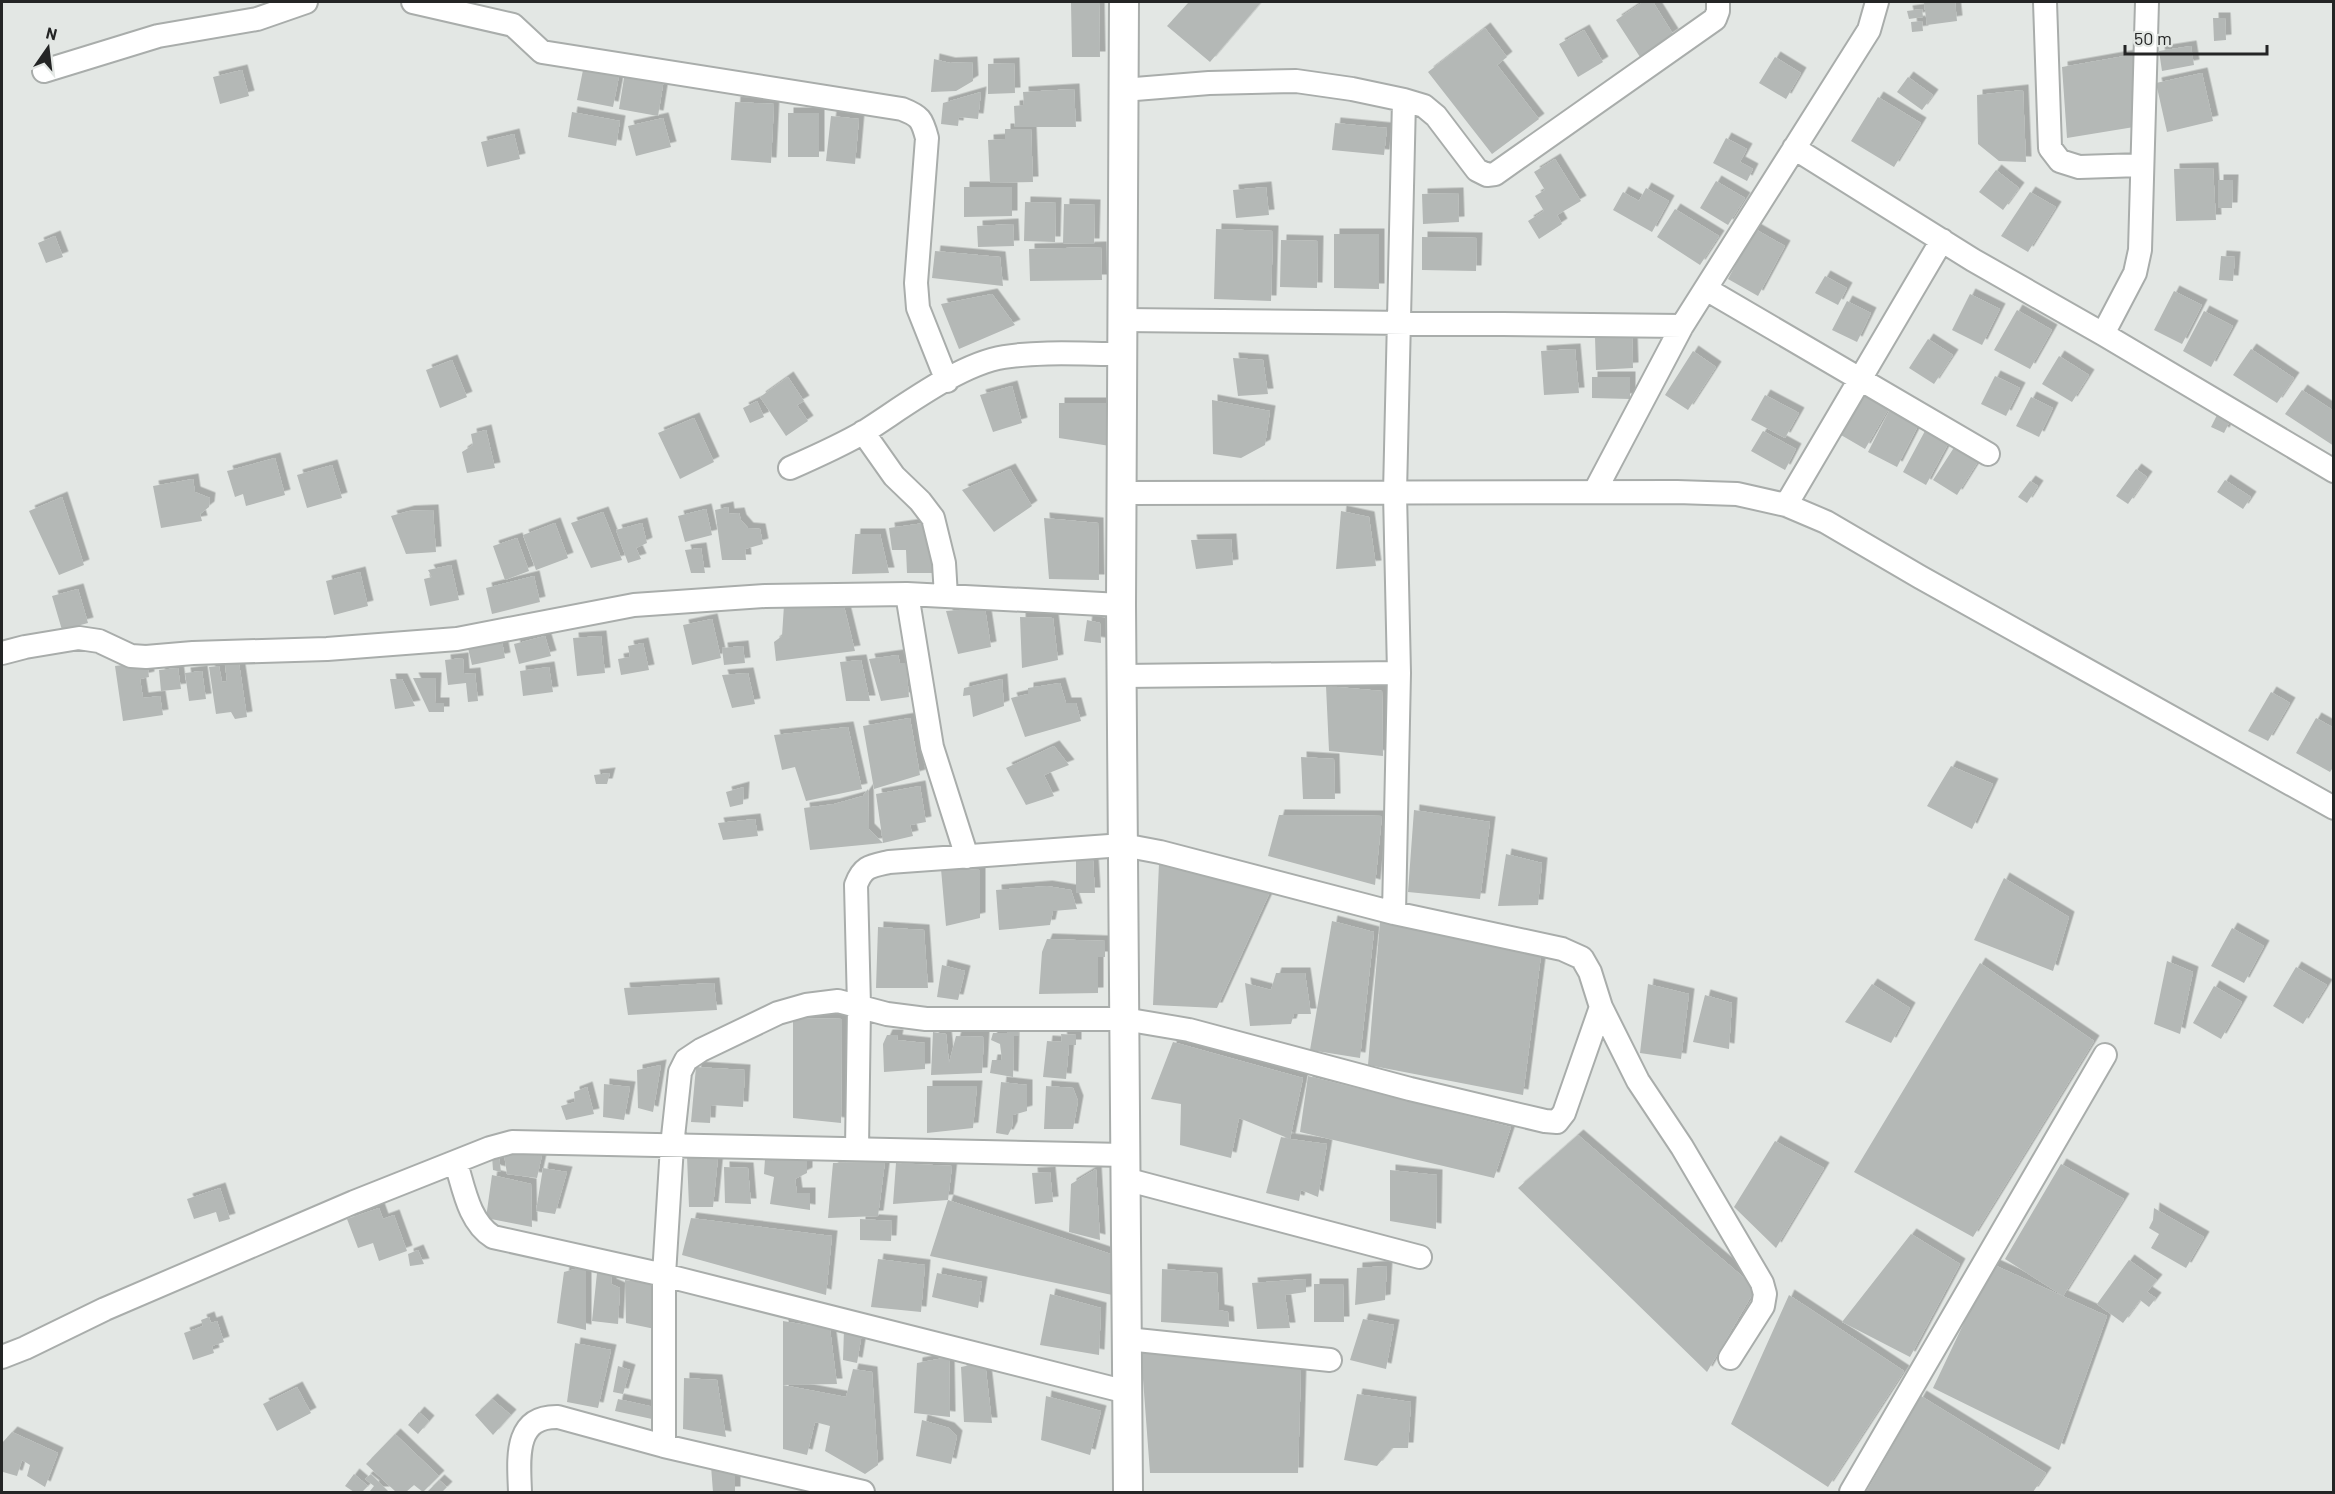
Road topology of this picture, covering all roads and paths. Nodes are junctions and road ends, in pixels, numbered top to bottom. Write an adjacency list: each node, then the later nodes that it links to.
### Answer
1 (306, 2): 8 (street)
2 (413, 2): 21 (street)
3 (1124, 2): 9 (street)
4 (1718, 2): 10 (street)
5 (1877, 2): 11 (street)
6 (2045, 2): 12 (street)
7 (2146, 2): 12 (street)
8 (45, 71)
9 (1123, 90): 10 (street); 15 (street)
10 (1404, 100): 16 (street)
11 (1794, 148): 13 (street); 14 (street)
12 (2142, 165): 18 (street)
13 (1942, 240): 18 (street); 20 (street)
14 (1706, 289): 17 (street); 20 (street)
15 (1122, 320): 16 (street); 19 (street)
16 (1400, 324): 17 (street); 28 (street)
17 (1682, 326): 26 (street)
18 (2103, 334): 25 (street)
19 (1122, 354): 21 (street); 27 (street)
20 (1861, 378): 23 (street); 29 (street)
21 (947, 381): 22 (street)
22 (863, 432): 24 (street); 31 (street)
23 (1988, 454)
24 (790, 468)
25 (2334, 471)
26 (1595, 491): 28 (street); 29 (street)
27 (1122, 493): 28 (street); 32 (street)
28 (1395, 493): 34 (street)
29 (1786, 505): 36 (street)
30 (907, 594): 31 (street); 33 (street); 38 (street)
31 (946, 596): 32 (street)
32 (1121, 605): 35 (street)
33 (2, 653)
34 (1399, 674): 35 (street); 39 (street)
35 (1122, 676): 37 (street)
36 (2334, 808)
37 (1123, 845): 38 (street); 39 (street); 42 (street)
38 (967, 857): 40 (street)
39 (1394, 913): 41 (street)
40 (859, 1006): 42 (street); 44 (street); 45 (street)
41 (1601, 1007): 42 (street); 52 (street)
42 (1124, 1019): 47 (street)
43 (2105, 1055): 59 (street)
44 (672, 1146): 45 (street); 46 (street); 49 (street)
45 (858, 1149): 47 (street)
46 (456, 1163): 49 (street); 51 (street)
47 (1125, 1167): 48 (street); 50 (street)
48 (1420, 1257)
49 (664, 1275): 54 (street); 55 (street)
50 (1127, 1339): 53 (street); 54 (street)
51 (2, 1357)
52 (1730, 1358)
53 (1330, 1360)
54 (1127, 1392): 58 (street)
55 (664, 1446): 56 (street); 57 (street)
56 (520, 1492)
57 (863, 1492)
58 (1128, 1492)
59 (1851, 1492)

